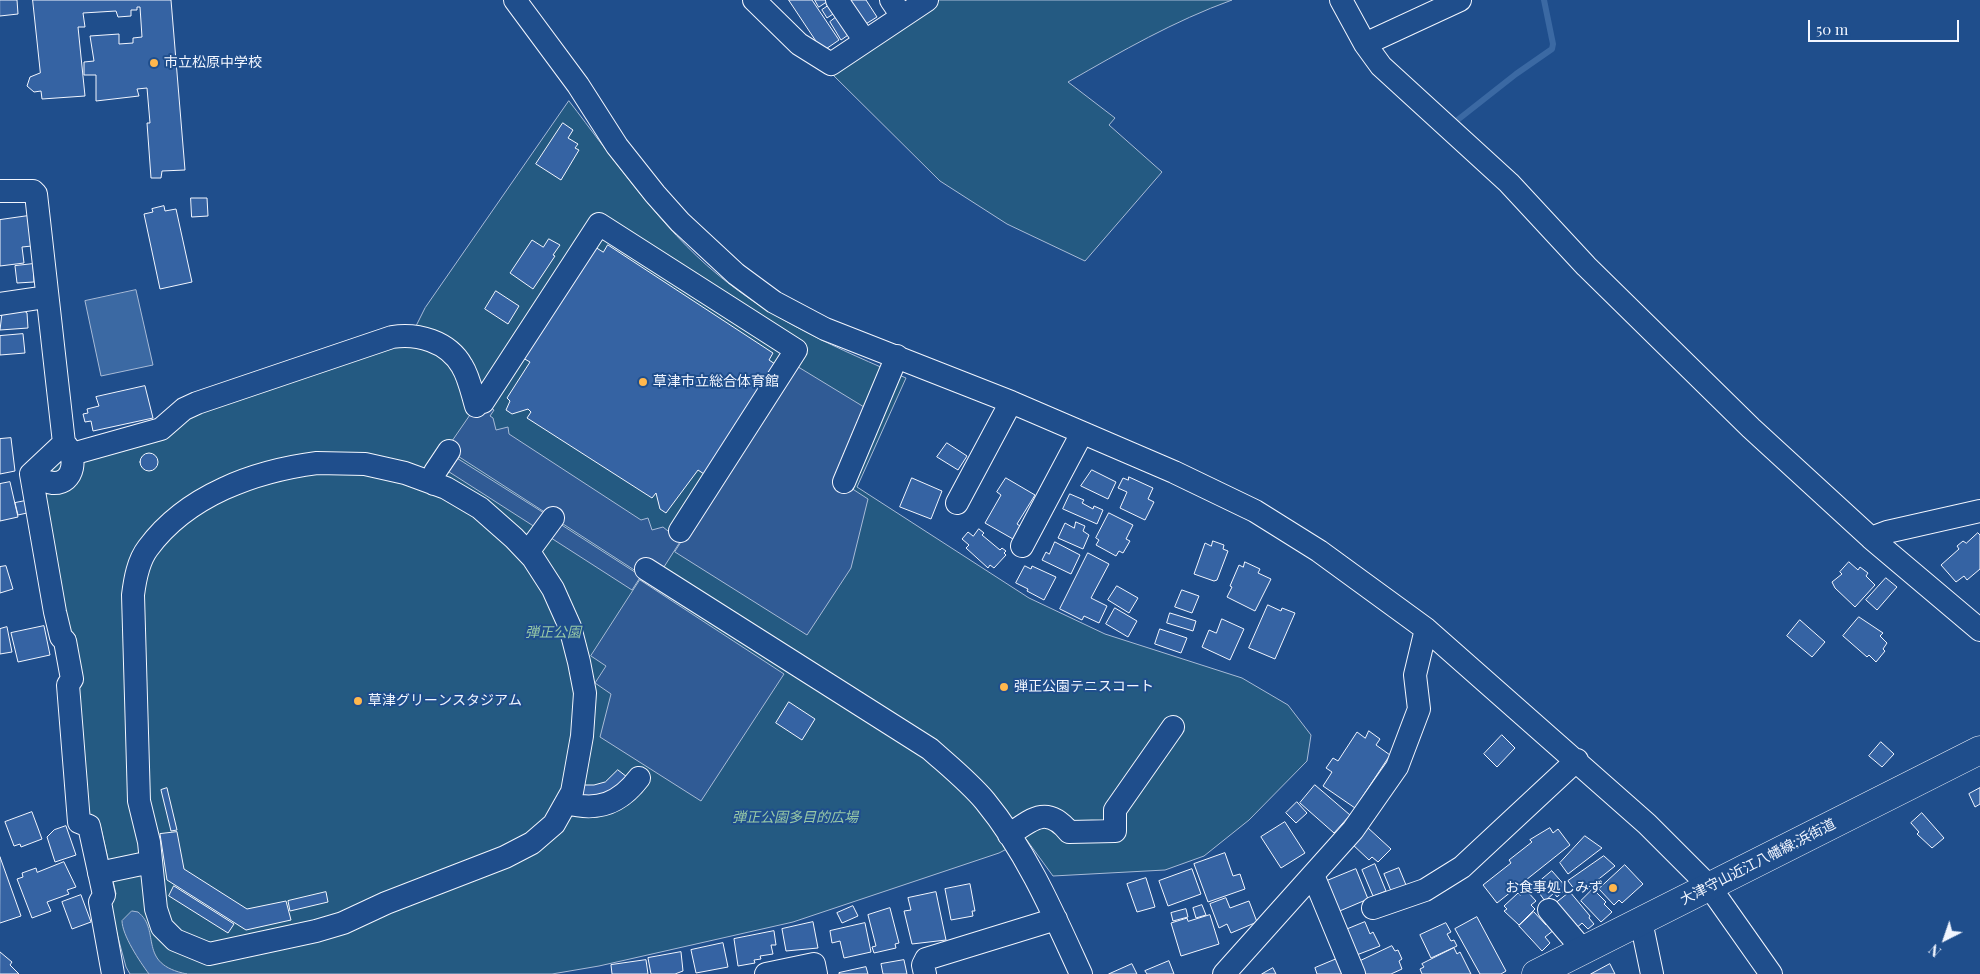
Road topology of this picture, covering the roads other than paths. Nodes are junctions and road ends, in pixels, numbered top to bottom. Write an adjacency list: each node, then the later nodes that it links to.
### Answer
1 (515, 0): 13 (street)
2 (755, 0): 8 (street)
3 (837, 0): 8 (street)
4 (927, 0): 7 (street)
5 (1341, 0): 9 (street)
6 (1460, 0): 9 (street)
7 (896, 8): 8 (street)
8 (865, 41)
9 (1364, 44): 24 (street)
10 (0, 190): 11 (street)
11 (46, 297): 12 (street); 16 (street)
12 (0, 304)
13 (897, 356): 14 (street); 18 (street)
14 (1011, 402): 15 (street); 20 (street)
15 (1082, 433): 25 (street); 28 (street)
16 (68, 448): 23 (street); 37 (street)
17 (449, 451): 19 (street)
18 (844, 482)
19 (434, 484): 26 (street); 36 (street)
20 (957, 503)
21 (1980, 511): 24 (street)
22 (553, 518): 26 (street)
23 (680, 531)
24 (1871, 538): 29 (street)
25 (1022, 546)
26 (528, 552): 34 (street)
27 (646, 569): 35 (street)
28 (1426, 629): 32 (street); 38 (street)
29 (1980, 630)
30 (1173, 727): 35 (street)
31 (1980, 750): 39 (main road, 大津守山近江八幡線;浜街道)
32 (1576, 760): 39 (street); 40 (street)
33 (639, 778): 34 (street)
34 (567, 803): 36 (street)
35 (1012, 839): 42 (street)
36 (151, 862): 37 (street)
37 (99, 873): 45 (street)
38 (1313, 875): 50 (street); 51 (street)
39 (1709, 886): 43 (main road, 大津守山近江八幡線;浜街道); 54 (street)
40 (1373, 908)
41 (1549, 910): 44 (street)
42 (1056, 919): 48 (street); 49 (street)
43 (1641, 922): 44 (main road, 大津守山近江八幡線;浜街道); 53 (street)
44 (1583, 950): 52 (main road, 大津守山近江八幡線;浜街道)
45 (109, 972)
46 (766, 974): 47 (street)
47 (816, 974)
48 (924, 974)
49 (1081, 974)
50 (1224, 974)
51 (1354, 974)
52 (1536, 974)
53 (1652, 974)
54 (1771, 974)

